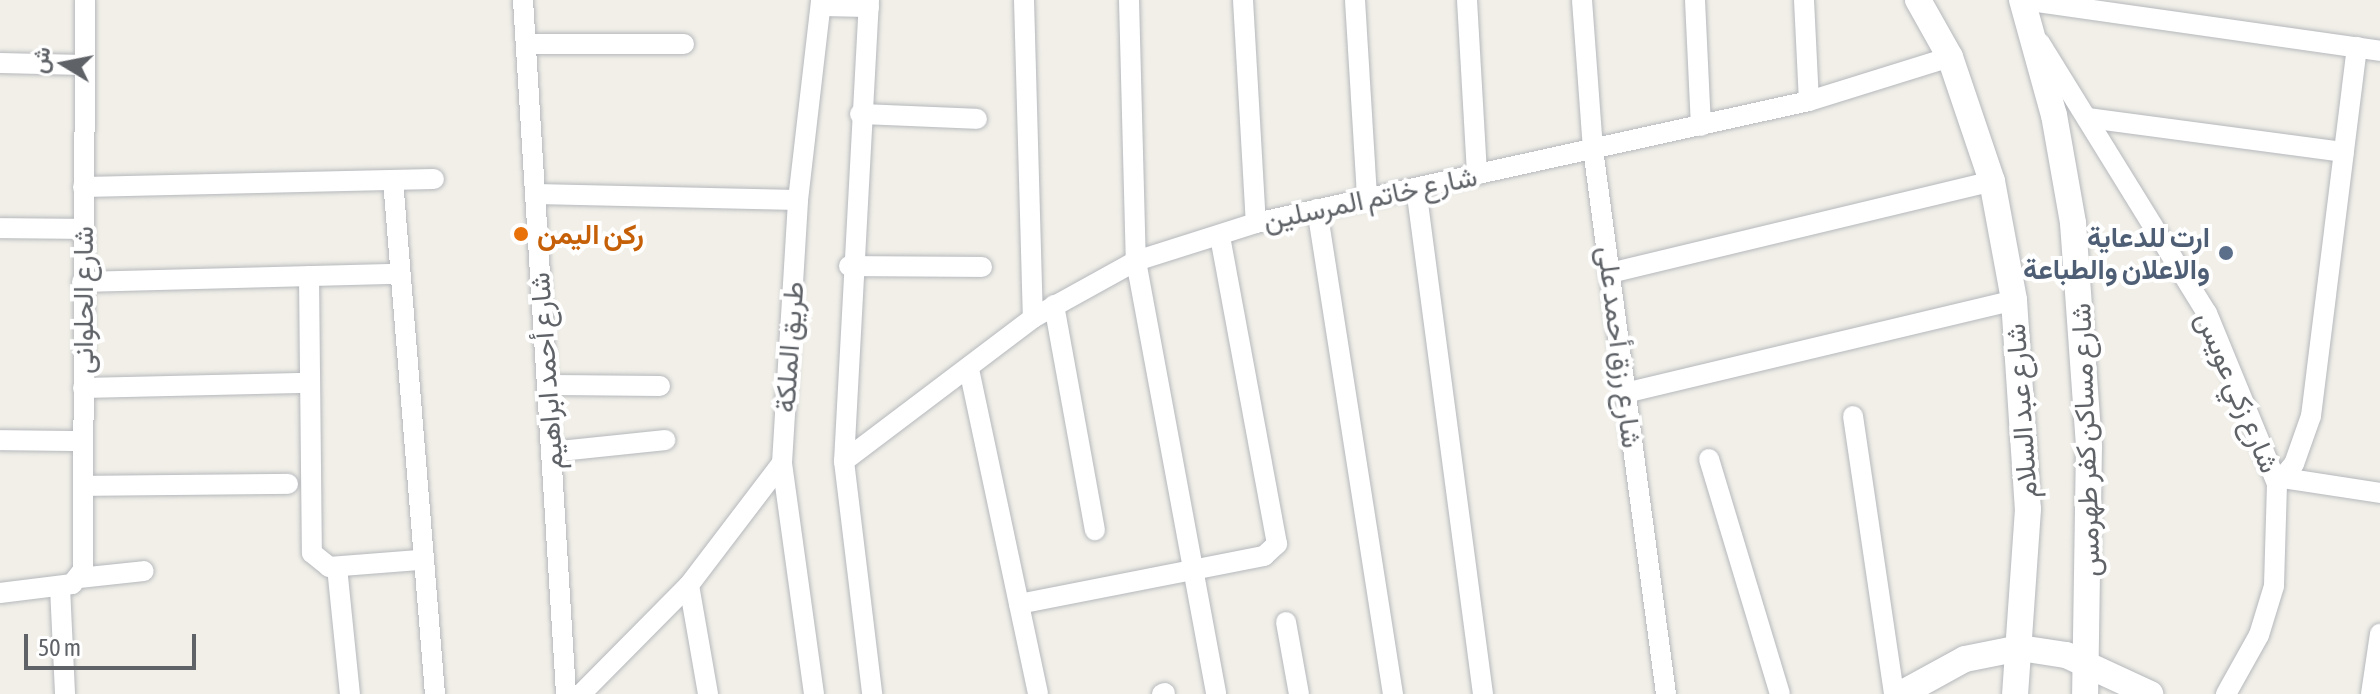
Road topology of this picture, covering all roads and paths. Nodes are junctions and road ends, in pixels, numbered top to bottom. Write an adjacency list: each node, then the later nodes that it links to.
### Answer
1 (85, 0): 22 (street, شارع الحلوانى)
2 (523, 0): 16 (street, شارع أحمد ابراهيم)
3 (1024, 0): 53 (street)
4 (1129, 0): 44 (street)
5 (1243, 0): 40 (street)
6 (1355, 0): 37 (street)
7 (1467, 0): 30 (street)
8 (1582, 0): 28 (street, شارع رزق أحمد على)
9 (1695, 0): 27 (street)
10 (1804, 0): 23 (street)
11 (1918, 0): 20 (street, شارع عبد السلام)
12 (2022, 0): 15 (street, شارع مساكن كفر طهرمس); 18 (street)
13 (821, 3): 14 (street); 38 (street, طريق الملكة)
14 (869, 4): 24 (street, طريق الملكة)
15 (2032, 31): 25 (street, شارع زكي عويس); 85 (street, شارع مساكن كفر طهرمس)
16 (526, 44): 17 (street); 36 (street, شارع أحمد ابراهيم)
17 (684, 44)
18 (2357, 47): 19 (street); 29 (street)
19 (2380, 51)
20 (1950, 57): 23 (street, شارع خاتم المرسلين); 33 (street, شارع عبد السلام)
21 (0, 63): 22 (street)
22 (84, 65): 34 (street, شارع الحلوانى)
23 (1809, 101): 27 (street, شارع خاتم المرسلين)
24 (860, 114): 26 (street); 45 (street, طريق الملكة)
25 (2088, 118): 29 (street); 68 (street, شارع زكي عويس)
26 (977, 119)
27 (1701, 126): 28 (street, شارع خاتم المرسلين)
28 (1593, 149): 30 (street, شارع خاتم المرسلين); 47 (street, شارع رزق أحمد على)
29 (2344, 152): 68 (street)
30 (1477, 175): 35 (street, شارع خاتم المرسلين)
31 (434, 179): 32 (street)
32 (393, 180): 34 (street); 48 (street)
33 (1992, 181): 47 (street); 51 (street, شارع عبد السلام)
34 (83, 187): 42 (street, شارع الحلوانى)
35 (1416, 188): 37 (street, شارع خاتم المرسلين); 99 (street)
36 (535, 194): 38 (street); 56 (street, شارع أحمد ابراهيم)
37 (1367, 199): 39 (street, شارع خاتم المرسلين)
38 (798, 200): 67 (street, طريق الملكة)
39 (1317, 209): 40 (street, شارع خاتم المرسلين); 98 (street)
40 (1256, 223): 43 (street, شارع خاتم المرسلين)
41 (0, 228): 42 (street)
42 (82, 229): 50 (street, شارع الحلوانى)
43 (1220, 235): 44 (street, شارع خاتم المرسلين); 75 (street)
44 (1136, 261): 52 (street, شارع خاتم المرسلين); 75 (street)
45 (849, 266): 46 (street); 66 (street, طريق الملكة)
46 (982, 267)
47 (1610, 273): 59 (street, شارع رزق أحمد على)
48 (398, 274): 49 (street); 73 (street)
49 (309, 276): 50 (street); 55 (street)
50 (82, 282): 58 (street, شارع الحلوانى)
51 (2014, 300): 59 (street); 84 (street, شارع عبد السلام)
52 (1054, 305): 53 (street, شارع خاتم المرسلين); 72 (street)
53 (1033, 318): 54 (street, شارع خاتم المرسلين)
54 (969, 369): 66 (street, شارع خاتم المرسلين); 81 (street)
55 (310, 383): 58 (street); 74 (street)
56 (547, 385): 57 (street); 64 (street, شارع أحمد ابراهيم)
57 (660, 386)
58 (83, 388): 63 (street, شارع الحلوانى)
59 (1625, 393): 100 (street, شارع رزق أحمد على)
60 (1853, 416): 102 (street)
61 (0, 440): 63 (street)
62 (665, 440): 64 (street)
63 (83, 441): 70 (street, شارع الحلوانى)
64 (551, 452): 90 (street, شارع أحمد ابراهيم)
65 (1709, 459): 101 (street)
66 (844, 461): 94 (street, طريق الملكة)
67 (782, 463): 78 (street); 93 (street, طريق الملكة)
68 (2280, 481): 71 (street); 107 (street, شارع زكي عويس)
69 (288, 484): 70 (street)
70 (83, 486): 77 (street, شارع الحلوانى)
71 (2380, 493)
72 (1095, 530)
73 (419, 560): 74 (street); 89 (street)
74 (337, 567): 88 (street)
75 (1193, 570): 81 (street); 96 (street)
76 (144, 571): 77 (street)
77 (79, 578): 79 (street)
78 (689, 585): 86 (street); 92 (street)
79 (60, 587): 80 (street); 87 (street)
80 (0, 593)
81 (1019, 604): 95 (street)
82 (1286, 622): 97 (street)
83 (2380, 634): 108 (street)
84 (2020, 648): 85 (street); 103 (street); 104 (street, شارع عبد السلام)
85 (2088, 664): 105 (street, شارع مساكن كفر طهرمس); 106 (street)
86 (605, 684): 91 (street)
87 (65, 694)
88 (350, 694)
89 (435, 694)
90 (566, 694)
91 (581, 694)
92 (708, 694)
93 (814, 694)
94 (872, 694)
95 (1038, 694)
96 (1216, 694)
97 (1299, 694)
98 (1393, 694)
99 (1483, 694)
100 (1666, 694)
101 (1780, 694)
102 (1894, 694)
103 (1901, 694)
104 (2015, 694)
105 (2085, 694)
106 (2150, 694)
107 (2226, 694)
108 (2371, 694)

